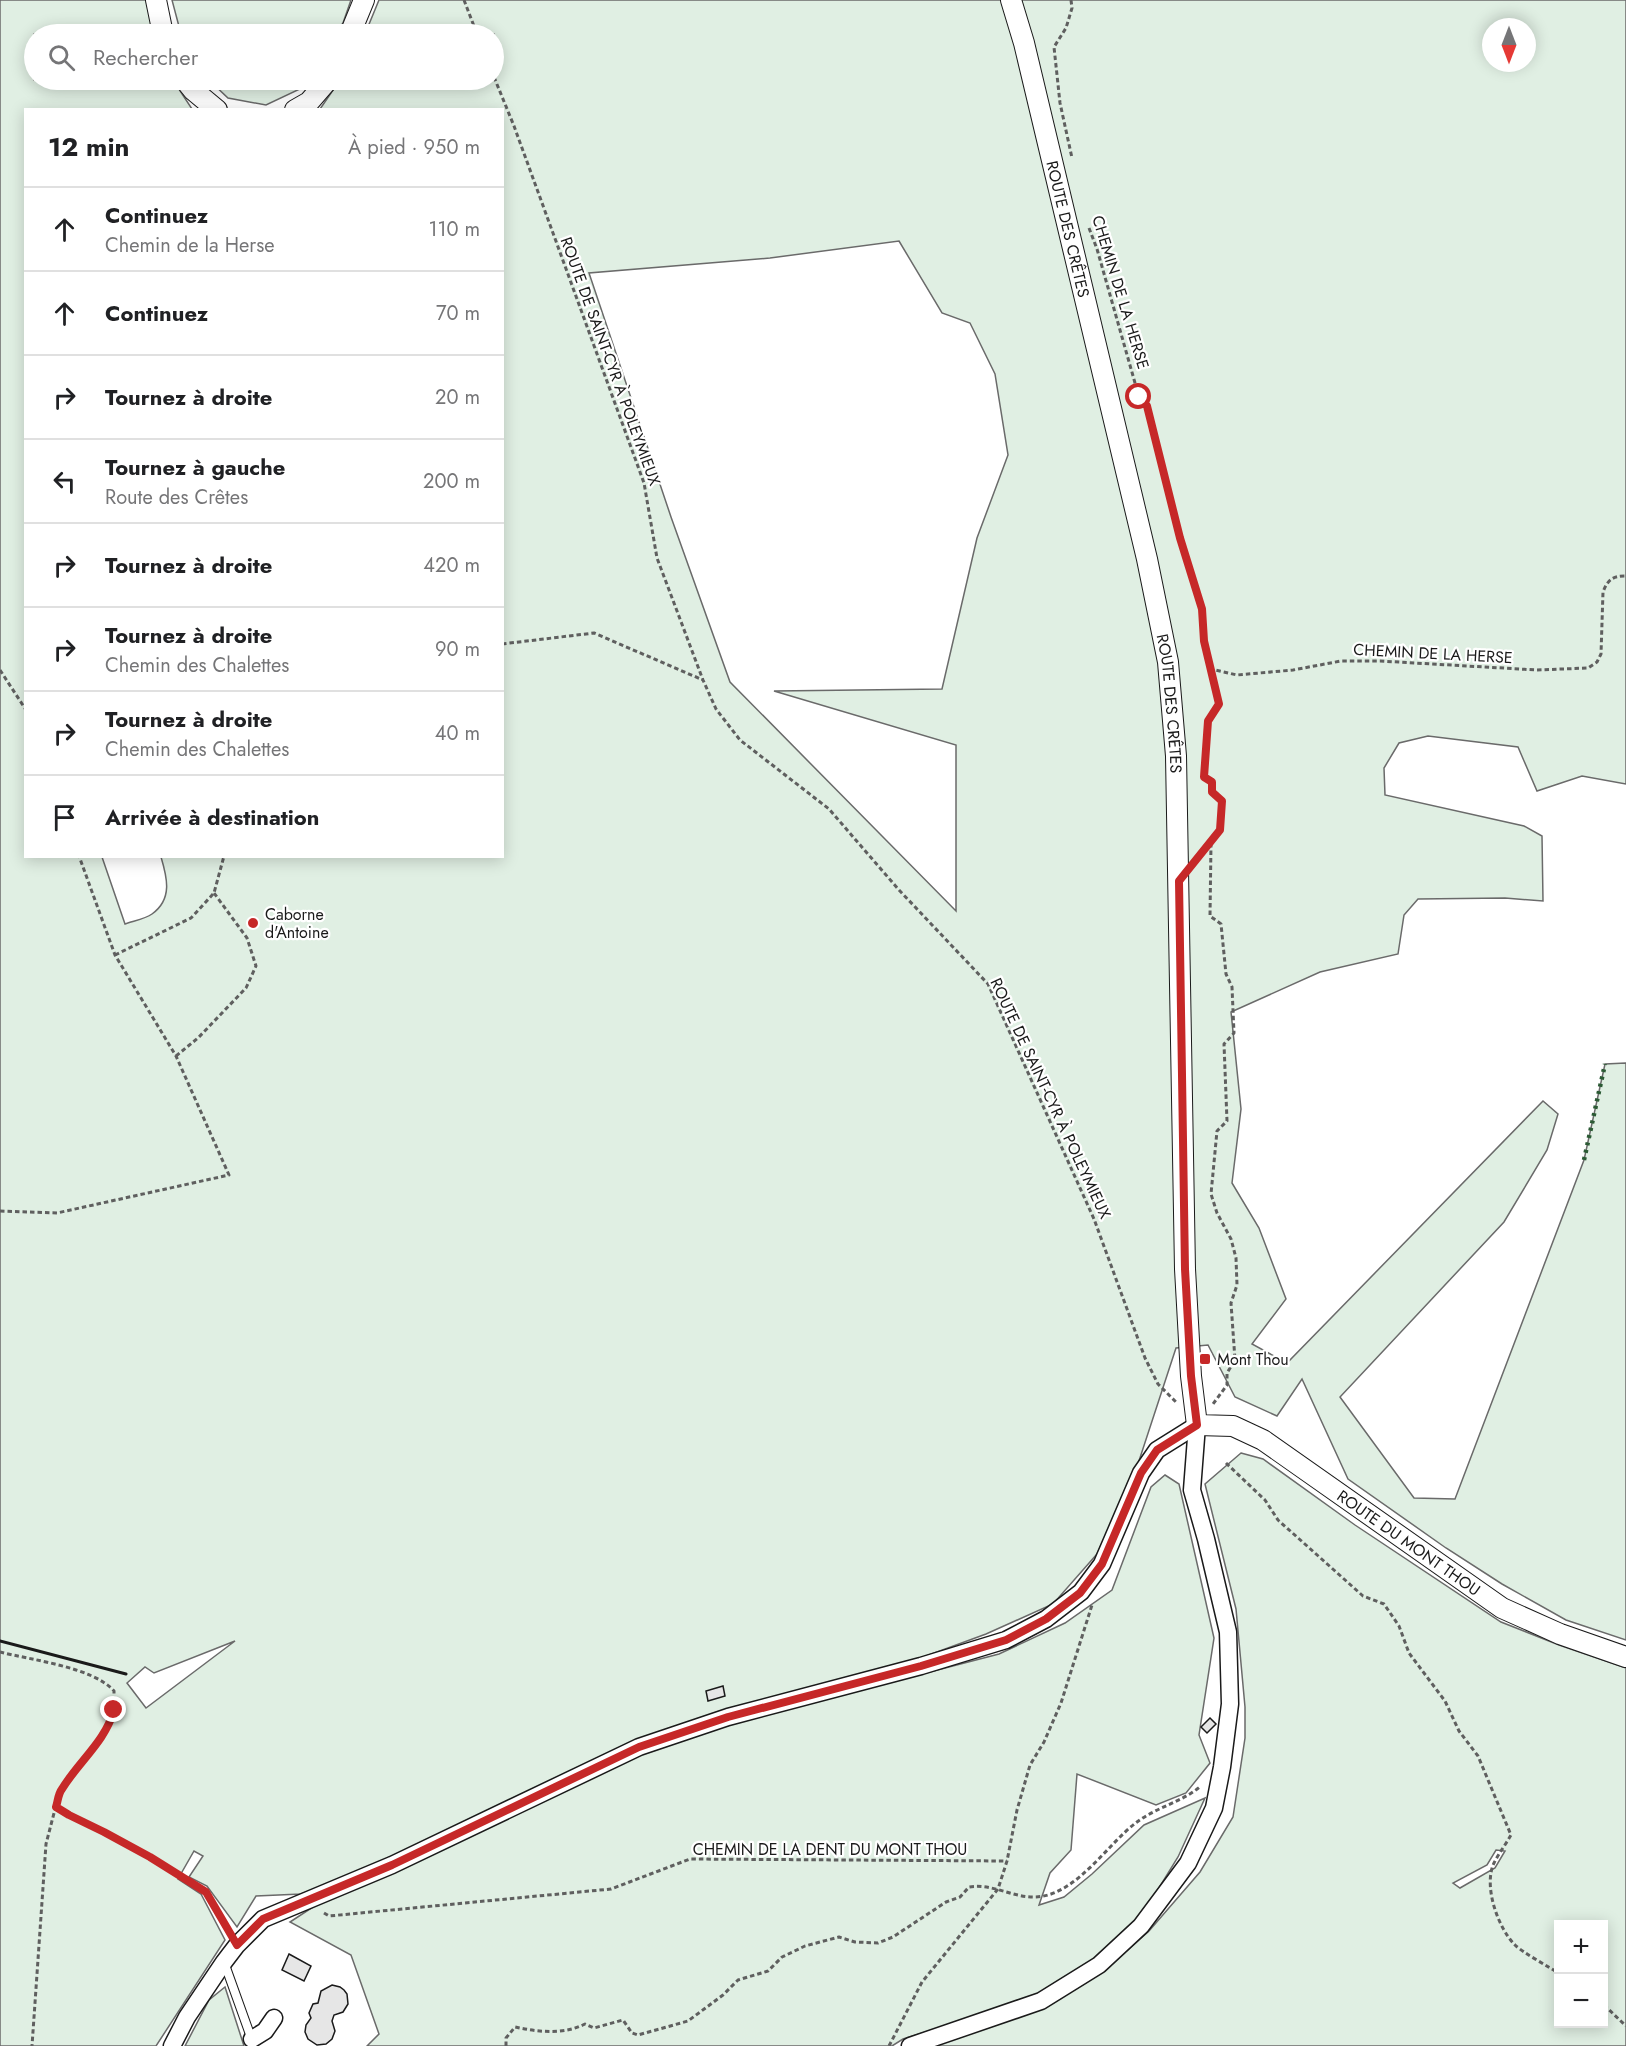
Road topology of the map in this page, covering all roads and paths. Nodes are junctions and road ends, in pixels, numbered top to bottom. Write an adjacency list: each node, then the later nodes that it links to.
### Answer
1 (156, 0): 6 (street)
2 (364, 0): 7 (street)
3 (464, 0): 8 (path)
4 (1011, 0): 25 (street, ROUTE DES CRÊTES)
5 (1071, 0): 14 (path)
6 (161, 24)
7 (354, 24)
8 (473, 24)
9 (193, 90): 12 (street)
10 (319, 90): 13 (street)
11 (500, 90): 20 (path, ROUTE DE SAINT-CYR À POLEYMIEUX)
12 (215, 108)
13 (298, 108)
14 (1073, 161)
15 (1086, 220): 18 (path, CHEMIN DE LA HERSE)
16 (1626, 576): 18 (path, CHEMIN DE LA HERSE)
17 (504, 644): 20 (path)
18 (1211, 669): 22 (path)
19 (0, 670): 21 (path)
20 (703, 680): 30 (path, ROUTE DE SAINT-CYR À POLEYMIEUX)
21 (24, 707)
22 (1211, 843): 25 (path); 30 (path)
23 (80, 858): 27 (path)
24 (223, 858): 26 (path)
25 (1179, 881): 30 (street, ROUTE DES CRÊTES)
26 (214, 893): 27 (path); 28 (path)
27 (115, 955): 28 (path)
28 (176, 1056): 29 (path)
29 (0, 1211)
30 (1197, 1425): 34 (street, ROUTE DU MONT THOU); 35 (street); 39 (street)
31 (1226, 1463): 42 (path)
32 (1095, 1595): 37 (path)
33 (0, 1652): 36 (path)
34 (1626, 1657)
35 (1222, 1767): 38 (path); 51 (street)
36 (56, 1807): 40 (path); 47 (path)
37 (1007, 1861): 38 (path); 39 (path, CHEMIN DE LA DENT DU MONT THOU)
38 (998, 1889): 49 (path); 50 (path)
39 (304, 1901): 40 (street)
40 (237, 1945): 41 (street)
41 (224, 1962): 46 (lane); 48 (street)
42 (1554, 1970)
43 (1608, 2009): 45 (path)
44 (274, 2018): 46 (street)
45 (1626, 2026)
46 (252, 2043)
47 (32, 2046)
48 (172, 2046)
49 (506, 2046)
50 (889, 2046)
51 (910, 2046)

